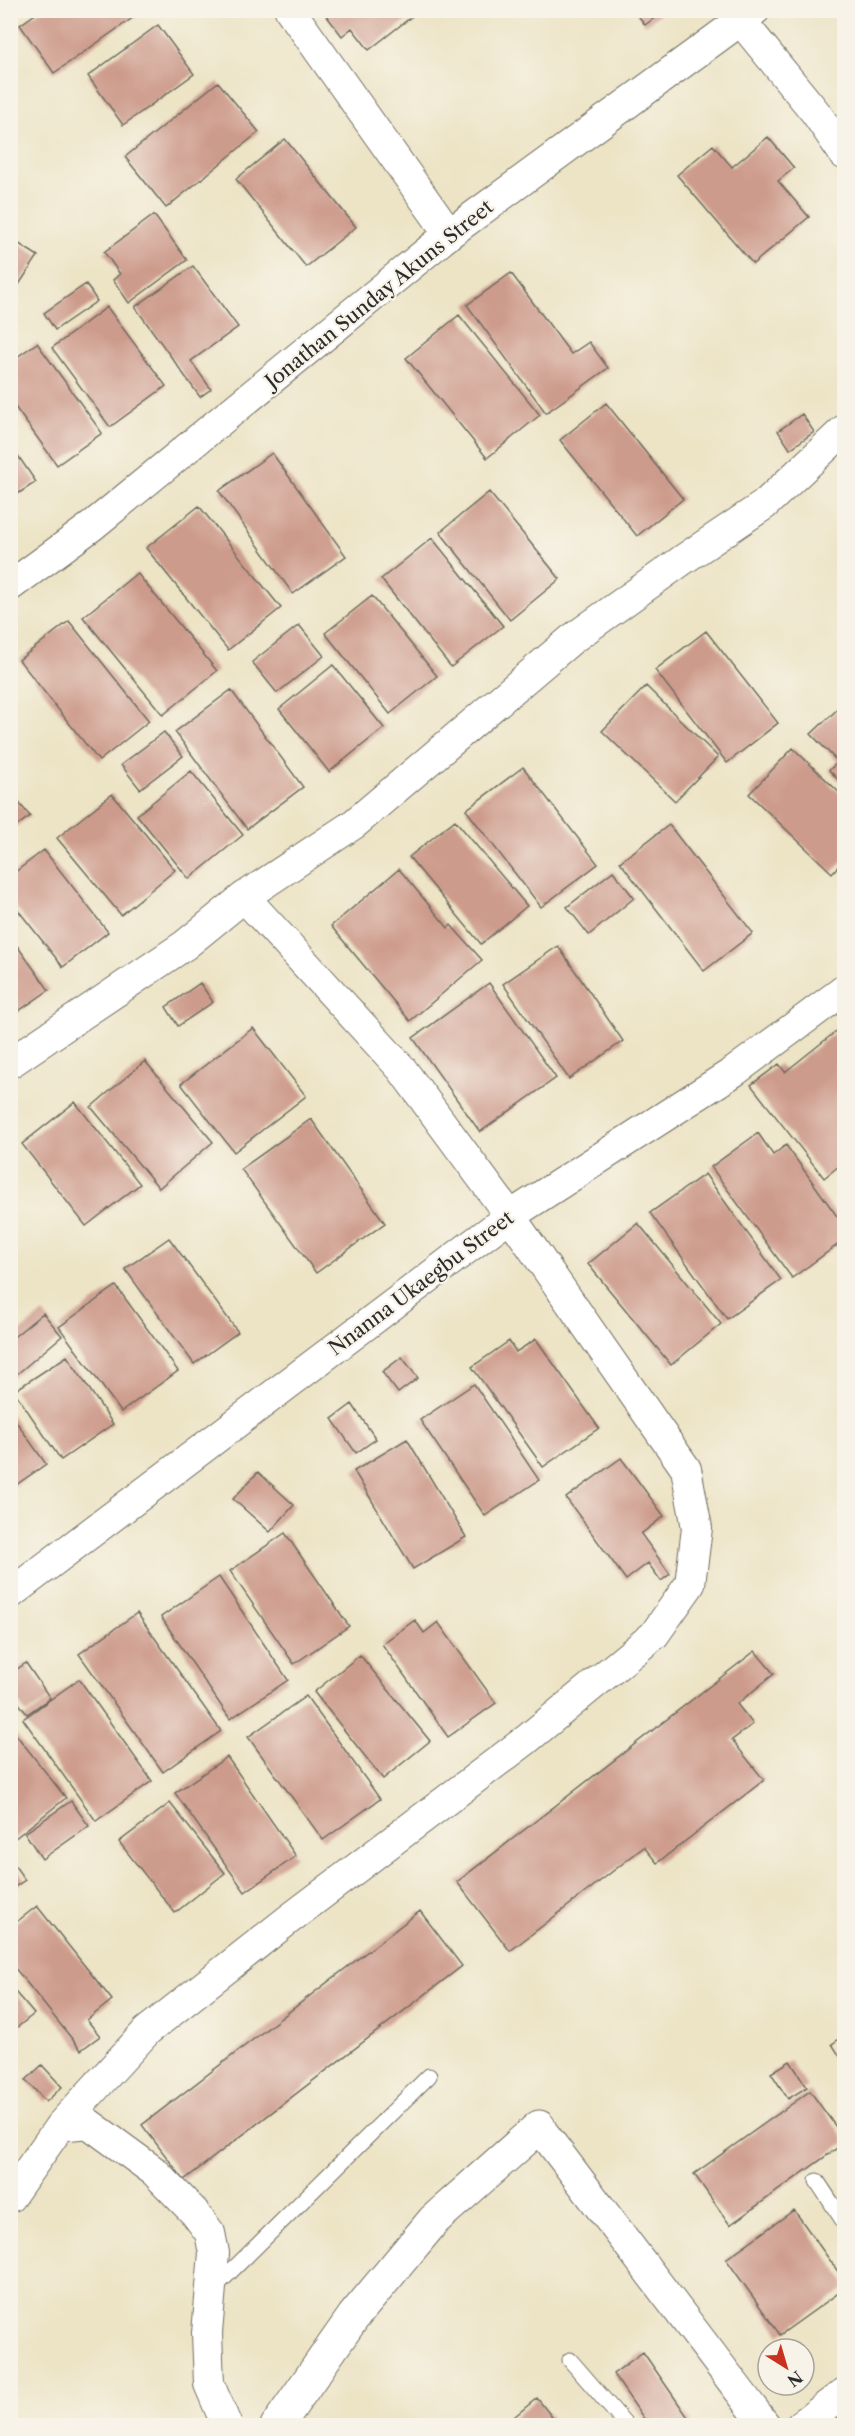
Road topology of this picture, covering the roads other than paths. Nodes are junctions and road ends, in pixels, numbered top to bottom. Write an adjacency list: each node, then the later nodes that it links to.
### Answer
1 (290, 10): 4 (street)
2 (748, 16): 3 (street); 4 (street, Jonathan Sunday Akuns Street)
3 (844, 154)
4 (449, 234): 6 (street, Jonathan Sunday Akuns Street)
5 (844, 430): 7 (street)
6 (10, 586)
7 (244, 897): 9 (street); 10 (street)
8 (844, 990): 10 (street, Nnanna Ukaegbu Street)
9 (10, 1063)
10 (510, 1216): 11 (street, Nnanna Ukaegbu Street); 13 (street)
11 (10, 1594)
12 (429, 2076): 18 (lane)
13 (60, 2126): 16 (street); 18 (street)
14 (539, 2127): 22 (main road); 24 (street)
15 (817, 2181): 17 (lane)
16 (10, 2197)
17 (844, 2222)
18 (209, 2294): 21 (street)
19 (570, 2360): 23 (lane)
20 (844, 2393): 25 (street)
21 (226, 2426)
22 (276, 2426)
23 (627, 2426)
24 (766, 2426)
25 (800, 2426)

